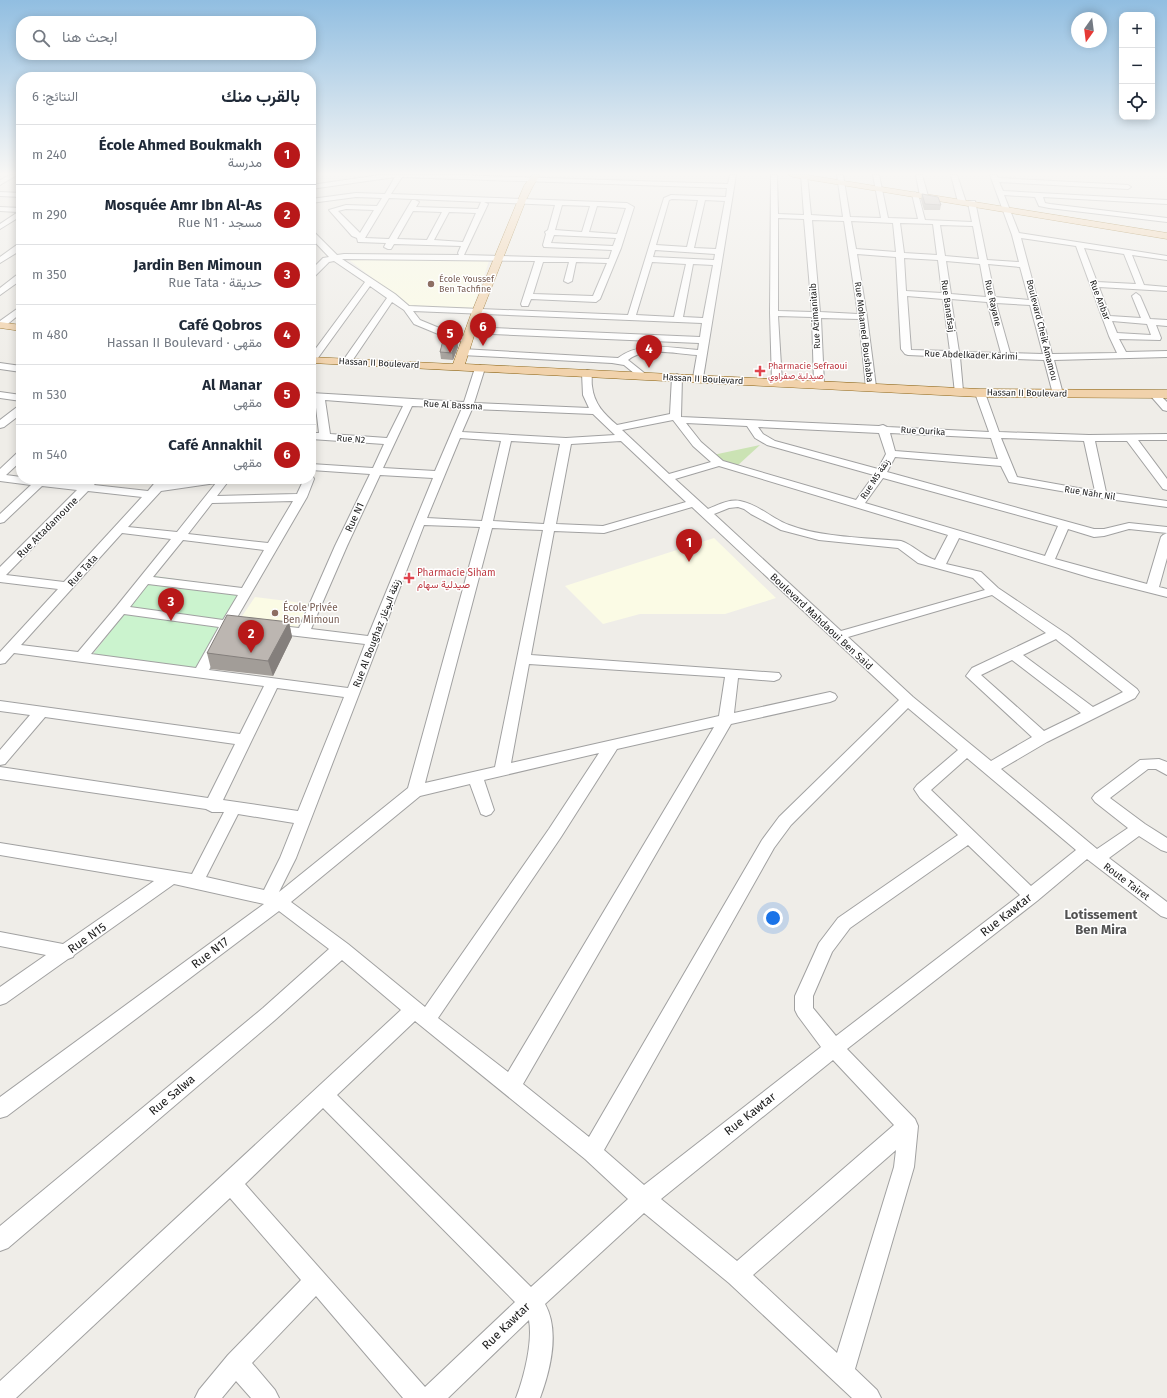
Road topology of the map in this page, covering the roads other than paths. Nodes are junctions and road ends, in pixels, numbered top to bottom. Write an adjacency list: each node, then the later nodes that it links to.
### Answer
1 (317, 240): 33 (street)
2 (368, 240): 18 (street)
3 (468, 240): 20 (street)
4 (506, 240): 35 (main road)
5 (548, 240): 23 (street)
6 (619, 240): 23 (street)
7 (654, 240): 22 (street)
8 (692, 240): 25 (street)
9 (722, 240): 29 (street)
10 (774, 240): 68 (street)
11 (809, 240): 69 (street, Rue Azimanitaib)
12 (851, 240): 26 (street, Rue Mohamed Boushaba)
13 (898, 240): 31 (street, Rue Abdelkader Karimi)
14 (939, 240): 39 (street, Rue Banafsaj)
15 (980, 240): 44 (street, Rue Rayane)
16 (1018, 240): 46 (street, Boulevard Cheik Amamou)
17 (1053, 240): 21 (street)
18 (392, 241): 19 (street); 32 (street)
19 (429, 242): 20 (street)
20 (466, 244): 34 (street)
21 (1079, 244): 30 (street); 53 (street, Rue Anbar)
22 (652, 247): 25 (street); 38 (street)
23 (616, 248): 42 (street)
24 (16, 249): 28 (street)
25 (690, 250): 29 (street)
26 (853, 251): 31 (street); 70 (street, Rue Mohamed Boushaba)
27 (0, 252): 28 (street)
28 (12, 252): 41 (street)
29 (720, 252): 45 (street)
30 (1127, 252): 36 (street); 54 (street)
31 (900, 255): 39 (street); 57 (street, Rue Abdelkader Karimi)
32 (382, 256): 33 (street); 34 (street)
33 (334, 257): 47 (street); 51 (street)
34 (460, 257): 35 (street)
35 (499, 258): 37 (street); 65 (main road)
36 (1167, 258)
37 (540, 259): 40 (street); 59 (street)
38 (648, 259): 43 (street); 71 (street)
39 (942, 259): 44 (street); 60 (street, Rue Banafsaj)
40 (573, 260): 42 (street); 52 (street)
41 (0, 261)
42 (612, 261): 59 (street)
43 (690, 261): 45 (street); 73 (street)
44 (985, 262): 46 (street); 62 (street, Rue Rayane)
45 (718, 263): 74 (street)
46 (1025, 265): 63 (street, Boulevard Cheik Amamou)
47 (316, 270)
48 (16, 279): 49 (street)
49 (0, 280)
50 (16, 281): 56 (street)
51 (370, 281): 58 (street); 86 (street)
52 (568, 281)
53 (1094, 284): 54 (street); 72 (street, Rue Anbar)
54 (1141, 287): 55 (street)
55 (1167, 289)
56 (0, 292)
57 (902, 293): 60 (street); 84 (street, Rue Abdelkader Karimi)
58 (392, 296): 64 (street); 92 (street)
59 (528, 296): 67 (street)
60 (946, 296): 62 (street); 84 (street, Rue Banafsaj)
61 (1136, 296): 75 (street)
62 (991, 300): 63 (street); 88 (street, Rue Rayane)
63 (1034, 303): 89 (street, Boulevard Cheik Amamou)
64 (407, 308): 65 (street); 79 (street)
65 (478, 312): 67 (street); 79 (main road)
66 (16, 313): 77 (street)
67 (522, 313): 71 (street)
68 (774, 313): 69 (street); 101 (street)
69 (816, 314): 70 (street); 102 (street, Rue Azimanitaib)
70 (863, 317): 103 (street, Rue Mohamed Boushaba)
71 (631, 318): 73 (street)
72 (1107, 318): 75 (street); 80 (street, Rue Anbar)
73 (678, 320): 74 (street)
74 (706, 321): 81 (street)
75 (1148, 321): 76 (street); 80 (street)
76 (1167, 323)
77 (0, 325): 78 (main road)
78 (16, 327)
79 (469, 335): 81 (street); 82 (main road)
80 (1113, 336): 87 (street, Rue Anbar)
81 (703, 340): 83 (street)
82 (462, 352): 91 (street); 94 (main road)
83 (702, 353): 91 (street); 100 (street)
84 (954, 354): 88 (street, Rue Abdelkader Karimi); 104 (street, Rue Banafsaj)
85 (1167, 354): 87 (street, Rue Abdelkader Karimi)
86 (316, 355)
87 (1122, 355): 89 (street, Rue Abdelkader Karimi)
88 (1006, 356): 89 (street, Rue Abdelkader Karimi)
89 (1049, 356): 106 (street, Boulevard Cheik Amamou)
90 (316, 360): 92 (main road, Hassan II Boulevard)
91 (621, 361): 98 (street)
92 (347, 362): 94 (main road, Hassan II Boulevard)
93 (0, 366): 95 (street)
94 (458, 367): 96 (main road, Hassan II Boulevard)
95 (16, 368)
96 (480, 368): 97 (main road, Hassan II Boulevard); 113 (street, Rue Al Boughaz زنقة البوغاز)
97 (587, 373): 98 (main road, Hassan II Boulevard); 115 (street, Boulevard Mahdaoui Ben Said)
98 (643, 376): 99 (main road, Hassan II Boulevard)
99 (677, 377): 100 (main road, Hassan II Boulevard); 117 (street)
100 (698, 378): 101 (main road, Hassan II Boulevard)
101 (777, 382): 102 (main road, Hassan II Boulevard)
102 (819, 384): 103 (main road, Hassan II Boulevard)
103 (871, 387): 104 (main road, Hassan II Boulevard)
104 (958, 391): 105 (main road, Hassan II Boulevard)
105 (980, 393): 106 (main road, Hassan II Boulevard); 123 (street)
106 (1058, 394): 107 (main road, Hassan II Boulevard)
107 (1154, 394): 108 (main road, Hassan II Boulevard); 114 (street)
108 (1167, 394)
109 (0, 395): 111 (street)
110 (316, 396): 112 (street, Rue Al Bassma); 125 (street)
111 (16, 397)
112 (409, 403): 113 (street, Rue Al Bassma); 131 (street, Rue N1)
113 (468, 406): 115 (street, Rue Al Bassma); 122 (street, Rue Al Boughaz زنقة البوغاز)
114 (1167, 408)
115 (595, 411): 120 (street, Boulevard Mahdaoui Ben Said)
116 (16, 413): 119 (street)
117 (677, 418): 118 (street, Rue Ourika); 120 (street, Rue Ourika); 135 (street)
118 (750, 423): 121 (street, Rue Ourika); 139 (street)
119 (0, 425)
120 (614, 428): 129 (street, Boulevard Mahdaoui Ben Said)
121 (882, 428): 123 (street, Rue Ourika); 133 (street)
122 (455, 435): 128 (street); 140 (street, Rue Al Boughaz زنقة البوغاز)
123 (996, 435): 130 (street, Rue Ourika); 136 (street)
124 (316, 436): 125 (street, Rue N2)
125 (325, 437): 131 (street, Rue N2)
126 (1130, 437): 127 (street, Rue Ourika); 130 (street, Rue Ourika); 150 (street)
127 (1167, 437)
128 (507, 438): 132 (street); 161 (street)
129 (624, 438): 132 (street); 143 (street, Boulevard Mahdaoui Ben Said)
130 (1089, 438): 152 (street)
131 (391, 441): 138 (street, Rue N1)
132 (566, 441): 163 (street)
133 (891, 454): 136 (street); 139 (street, Rue M5 زنقة)
134 (16, 460): 141 (street)
135 (719, 463): 143 (street); 156 (street)
136 (1005, 463): 152 (street, Rue Nahr Nil)
137 (316, 470): 138 (street)
138 (376, 471): 140 (street); 182 (street, Rue N1)
139 (881, 473): 156 (street, Rue M5 زنقة); 162 (street)
140 (439, 474): 160 (street, Rue Al Boughaz زنقة البوغاز)
141 (0, 476): 142 (street)
142 (16, 478)
143 (667, 478): 155 (street, Boulevard Mahdaoui Ben Said)
144 (38, 484): 159 (street)
145 (89, 484): 172 (street, Rue Attadamoune)
146 (107, 484): 151 (street)
147 (180, 484): 151 (street)
148 (221, 484): 154 (street)
149 (308, 484): 153 (street)
150 (1167, 486)
151 (157, 487): 164 (street, Rue Tata)
152 (1101, 495): 157 (street, Rue Nahr Nil)
153 (301, 497): 154 (street); 169 (street)
154 (208, 500): 167 (street)
155 (694, 503): 158 (street, Boulevard Mahdaoui Ben Said); 163 (street)
156 (859, 504): 166 (street)
157 (1167, 504)
158 (705, 514): 171 (street); 184 (street, Boulevard Mahdaoui Ben Said)
159 (0, 520)
160 (420, 521): 161 (street); 185 (street, Rue Al Boughaz زنقة البوغاز)
161 (486, 524): 163 (street); 212 (street)
162 (1064, 525): 165 (street); 170 (street)
163 (550, 528): 190 (street)
164 (118, 529): 167 (street); 175 (street, Rue Tata)
165 (1167, 530)
166 (955, 533): 170 (street); 171 (street)
167 (178, 536): 169 (street); 174 (street)
168 (1167, 537): 176 (street)
169 (272, 547): 178 (street)
170 (1049, 560): 176 (street)
171 (937, 565): 177 (street)
172 (0, 574)
173 (0, 578): 175 (street)
174 (144, 580): 178 (street); 180 (street)
175 (67, 586): 186 (street, Rue Tata)
176 (1152, 590): 179 (street)
177 (994, 591): 183 (street); 184 (street)
178 (245, 592): 181 (street)
179 (1167, 593)
180 (121, 610): 181 (street); 188 (street)
181 (227, 624): 182 (street); 191 (street)
182 (303, 633): 185 (street)
183 (1057, 635): 187 (street); 200 (street)
184 (838, 636): 197 (street, Boulevard Mahdaoui Ben Said)
185 (373, 641): 195 (street, Rue Al Boughaz زنقة البوغاز)
186 (11, 648): 188 (street); 189 (street, Rue Tata)
187 (1013, 654): 200 (street); 202 (street)
188 (81, 657): 191 (street)
189 (0, 660)
190 (523, 660): 192 (street); 208 (street)
191 (200, 673): 194 (street)
192 (732, 674): 193 (street); 201 (street)
193 (774, 676)
194 (272, 683): 195 (street); 203 (street)
195 (352, 693): 216 (street, Rue Al Boughaz زنقة البوغاز)
196 (830, 697): 201 (street)
197 (908, 700): 205 (street, Boulevard Mahdaoui Ben Said); 237 (street)
198 (0, 706): 199 (street)
199 (41, 712): 203 (street); 206 (street)
200 (1091, 713): 202 (street)
201 (726, 720): 204 (street); 233 (street)
202 (1042, 738): 207 (street)
203 (245, 740): 213 (street)
204 (612, 745): 208 (street); 231 (street)
205 (967, 750): 207 (street, Boulevard Mahdaoui Ben Said); 218 (street)
206 (0, 760)
207 (990, 768): 221 (street, Boulevard Mahdaoui Ben Said)
208 (502, 770): 211 (street)
209 (1167, 770): 217 (street)
210 (0, 773): 213 (street)
211 (475, 777): 212 (street); 215 (street)
212 (416, 791): 225 (street, Rue N17)
213 (212, 806): 214 (street)
214 (233, 809): 216 (street); 223 (street)
215 (486, 810)
216 (303, 818): 225 (street, Rue Al Boughaz زنقة البوغاز)
217 (1139, 828): 219 (street); 221 (street, Rue Kawtar)
218 (969, 836): 224 (street); 232 (street)
219 (1167, 846)
220 (0, 849): 222 (street)
221 (1092, 854): 224 (street, Rue Kawtar); 226 (street, Route Tairet)
222 (172, 877): 223 (street); 229 (street, Rue N15)
223 (196, 881): 225 (street)
224 (1031, 896): 232 (street, Rue Kawtar)
225 (274, 900): 228 (street); 235 (street, Rue N17)
226 (1167, 911)
227 (0, 939): 229 (street)
228 (342, 949): 231 (street); 240 (street, Rue Salwa)
229 (67, 952): 230 (street, Rue N15)
230 (0, 997)
231 (421, 1014): 233 (street); 234 (street)
232 (834, 1048): 236 (street); 239 (street, Rue Kawtar)
233 (512, 1086): 237 (street)
234 (323, 1095): 238 (street); 243 (street)
235 (0, 1109)
236 (908, 1126): 241 (street); 245 (street)
237 (592, 1152): 239 (street)
238 (231, 1183): 242 (street); 246 (street)
239 (644, 1199): 241 (street); 243 (street, Rue Kawtar)
240 (0, 1240)
241 (737, 1275): 245 (street)
242 (316, 1280): 244 (street); 249 (street)
243 (531, 1302): 250 (street, Rue Kawtar); 251 (street)
244 (236, 1363): 247 (street); 248 (street)
245 (843, 1372): 252 (street)
246 (0, 1397)
247 (207, 1398)
248 (268, 1398)
249 (419, 1398)
250 (431, 1398)
251 (528, 1398)
252 (869, 1398)

